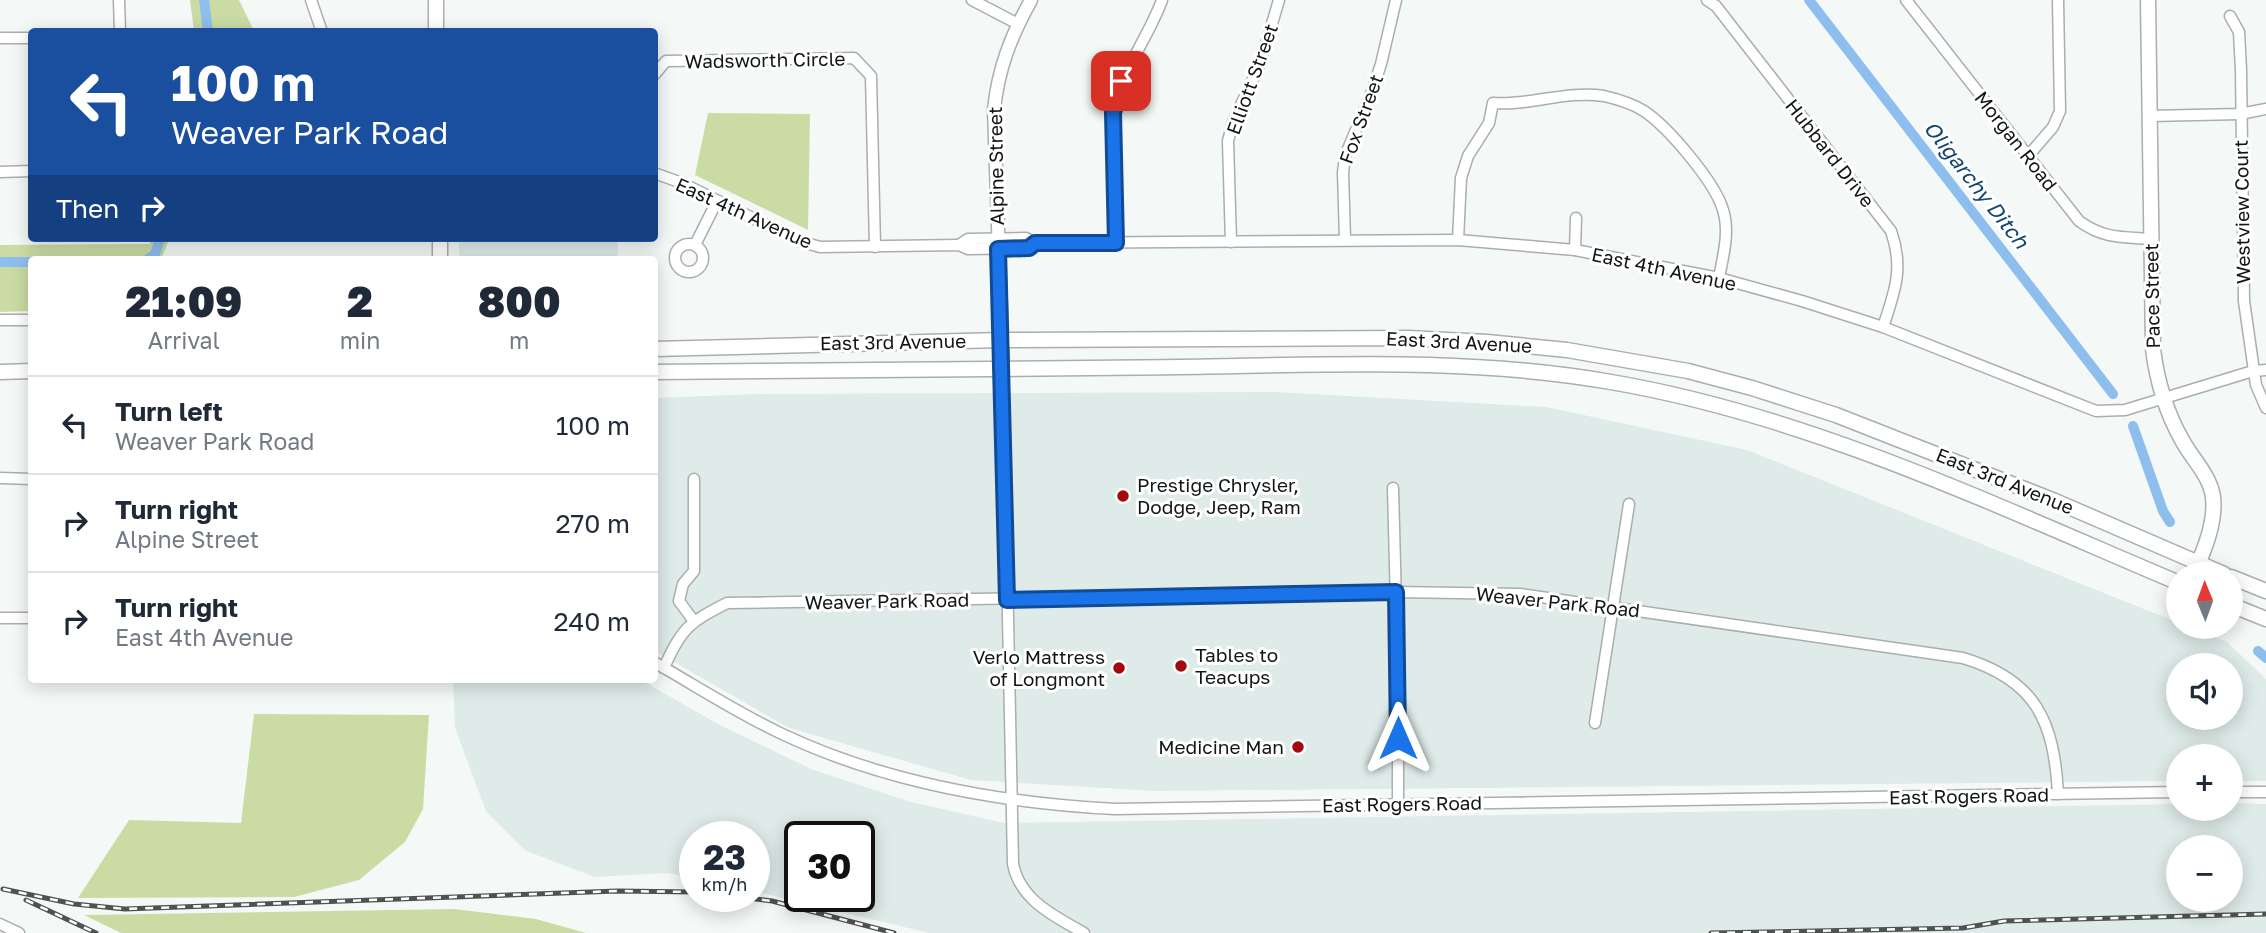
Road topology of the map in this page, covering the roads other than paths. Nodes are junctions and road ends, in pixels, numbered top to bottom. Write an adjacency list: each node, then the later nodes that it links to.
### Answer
1 (119, 0): 15 (street)
2 (311, 0): 16 (street)
3 (436, 0): 17 (main road)
4 (972, 0): 14 (street)
5 (1031, 0): 14 (street, Alpine Street)
6 (1162, 0): 34 (street)
7 (1279, 0): 33 (street, Elliott Street)
8 (1396, 0): 30 (street, Fox Street)
9 (1707, 0): 42 (street, Hubbard Drive)
10 (2058, 0): 24 (street)
11 (2148, 0): 23 (main road, Pace Street)
12 (1911, 2): 24 (street, Morgan Road)
13 (2230, 16): 22 (street, Westview Court)
14 (1018, 24): 35 (street, Alpine Street)
15 (120, 28)
16 (320, 28)
17 (436, 28)
18 (0, 38): 19 (street)
19 (28, 38)
20 (658, 70): 37 (street, Wadsworth Circle)
21 (2266, 109): 22 (street)
22 (2240, 114): 23 (street); 48 (street, Westview Court)
23 (2150, 116): 31 (main road, Pace Street)
24 (2028, 156): 31 (street, Morgan Road)
25 (28, 171): 26 (street)
26 (0, 172)
27 (658, 174): 28 (street, East 4th Avenue)
28 (717, 201): 36 (street); 37 (street, East 4th Avenue)
29 (1576, 218): 38 (street)
30 (1345, 239): 32 (street, East 4th Avenue); 33 (street, East 4th Avenue)
31 (2151, 239): 51 (main road, Pace Street)
32 (1458, 240): 38 (street, East 4th Avenue); 39 (street)
33 (1231, 242): 34 (street, East 4th Avenue)
34 (1116, 243): 35 (street, East 4th Avenue)
35 (998, 244): 37 (street, East 4th Avenue); 43 (street, Alpine Street)
36 (695, 245)
37 (875, 247)
38 (1575, 250): 39 (street, East 4th Avenue)
39 (1719, 278): 42 (street, East 4th Avenue)
40 (0, 320): 41 (street)
41 (28, 320)
42 (1883, 327): 51 (street, East 4th Avenue)
43 (1001, 340): 44 (main road, East 3rd Avenue); 45 (street, Alpine Street); 58 (main road, East 3rd Avenue)
44 (658, 349)
45 (1003, 370): 50 (main road, East 3rd Avenue); 60 (main road, East 3rd Avenue); 64 (street, Alpine Street)
46 (2266, 370): 48 (street, East 4th Avenue)
47 (28, 371): 49 (main road)
48 (2253, 371): 51 (street, East 4th Avenue); 52 (street, Westview Court)
49 (0, 372)
50 (658, 372)
51 (2163, 398): 59 (main road, Pace Street)
52 (2266, 408)
53 (0, 478): 54 (street)
54 (28, 479)
55 (694, 479): 70 (street)
56 (1393, 488): 63 (street)
57 (1629, 504): 65 (street)
58 (2181, 562)
59 (2198, 562)
60 (2166, 578)
61 (2244, 582): 62 (main road)
62 (2266, 591)
63 (1396, 592): 64 (street, Weaver Park Road); 65 (street, Weaver Park Road); 78 (street)
64 (1007, 600): 70 (street, Weaver Park Road); 77 (street, Alpine Street)
65 (1614, 607): 72 (street); 76 (street, Weaver Park Road)
66 (2244, 610): 69 (main road)
67 (0, 618): 68 (street)
68 (28, 618)
69 (2266, 619)
70 (693, 620): 71 (street, Weaver Park Road)
71 (659, 665): 77 (street, East Rogers Road)
72 (1595, 723)
73 (2166, 792): 76 (street, East Rogers Road)
74 (2243, 792): 75 (street)
75 (2266, 792)
76 (2058, 794): 78 (street, East Rogers Road)
77 (1012, 801): 78 (street, East Rogers Road); 81 (street, Alpine Street)
78 (1398, 804)
79 (0, 924): 80 (street)
80 (19, 933)
81 (1084, 933)

